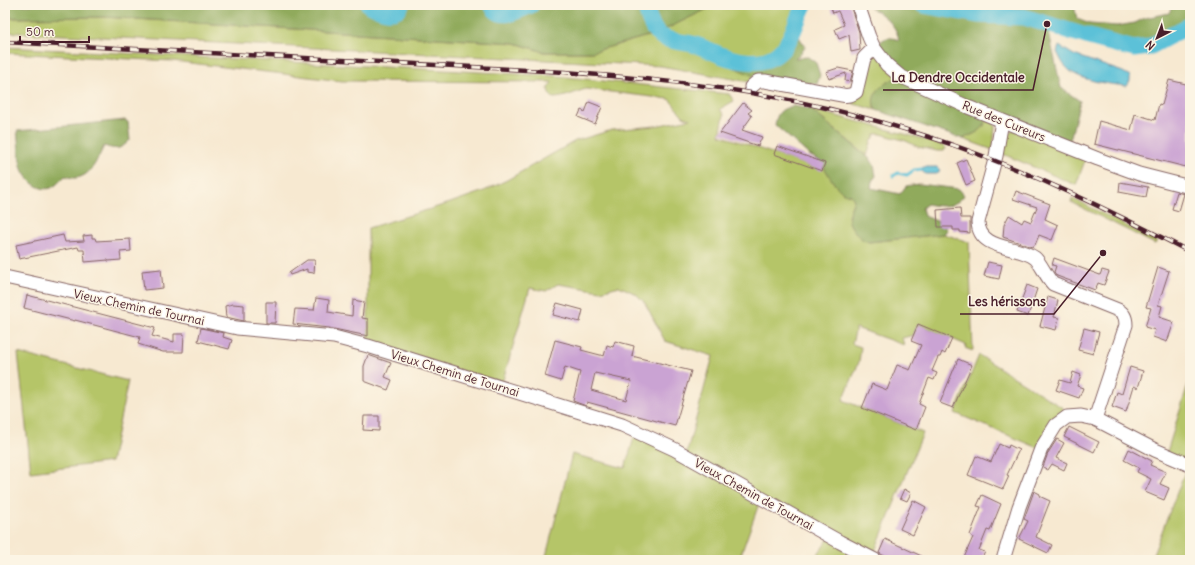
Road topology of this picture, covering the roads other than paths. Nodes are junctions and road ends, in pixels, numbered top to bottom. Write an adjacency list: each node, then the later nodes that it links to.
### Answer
1 (858, 5): 2 (street, Rue des Cureurs)
2 (874, 48): 3 (street); 4 (street, Rue des Cureurs)
3 (751, 87)
4 (1002, 121): 5 (street, Rue des Cureurs); 7 (street)
5 (1190, 187)
6 (5, 277): 9 (street, Vieux Chemin de Tournai)
7 (1095, 419): 8 (street); 10 (street)
8 (1190, 465)
9 (875, 560)
10 (1003, 560)

